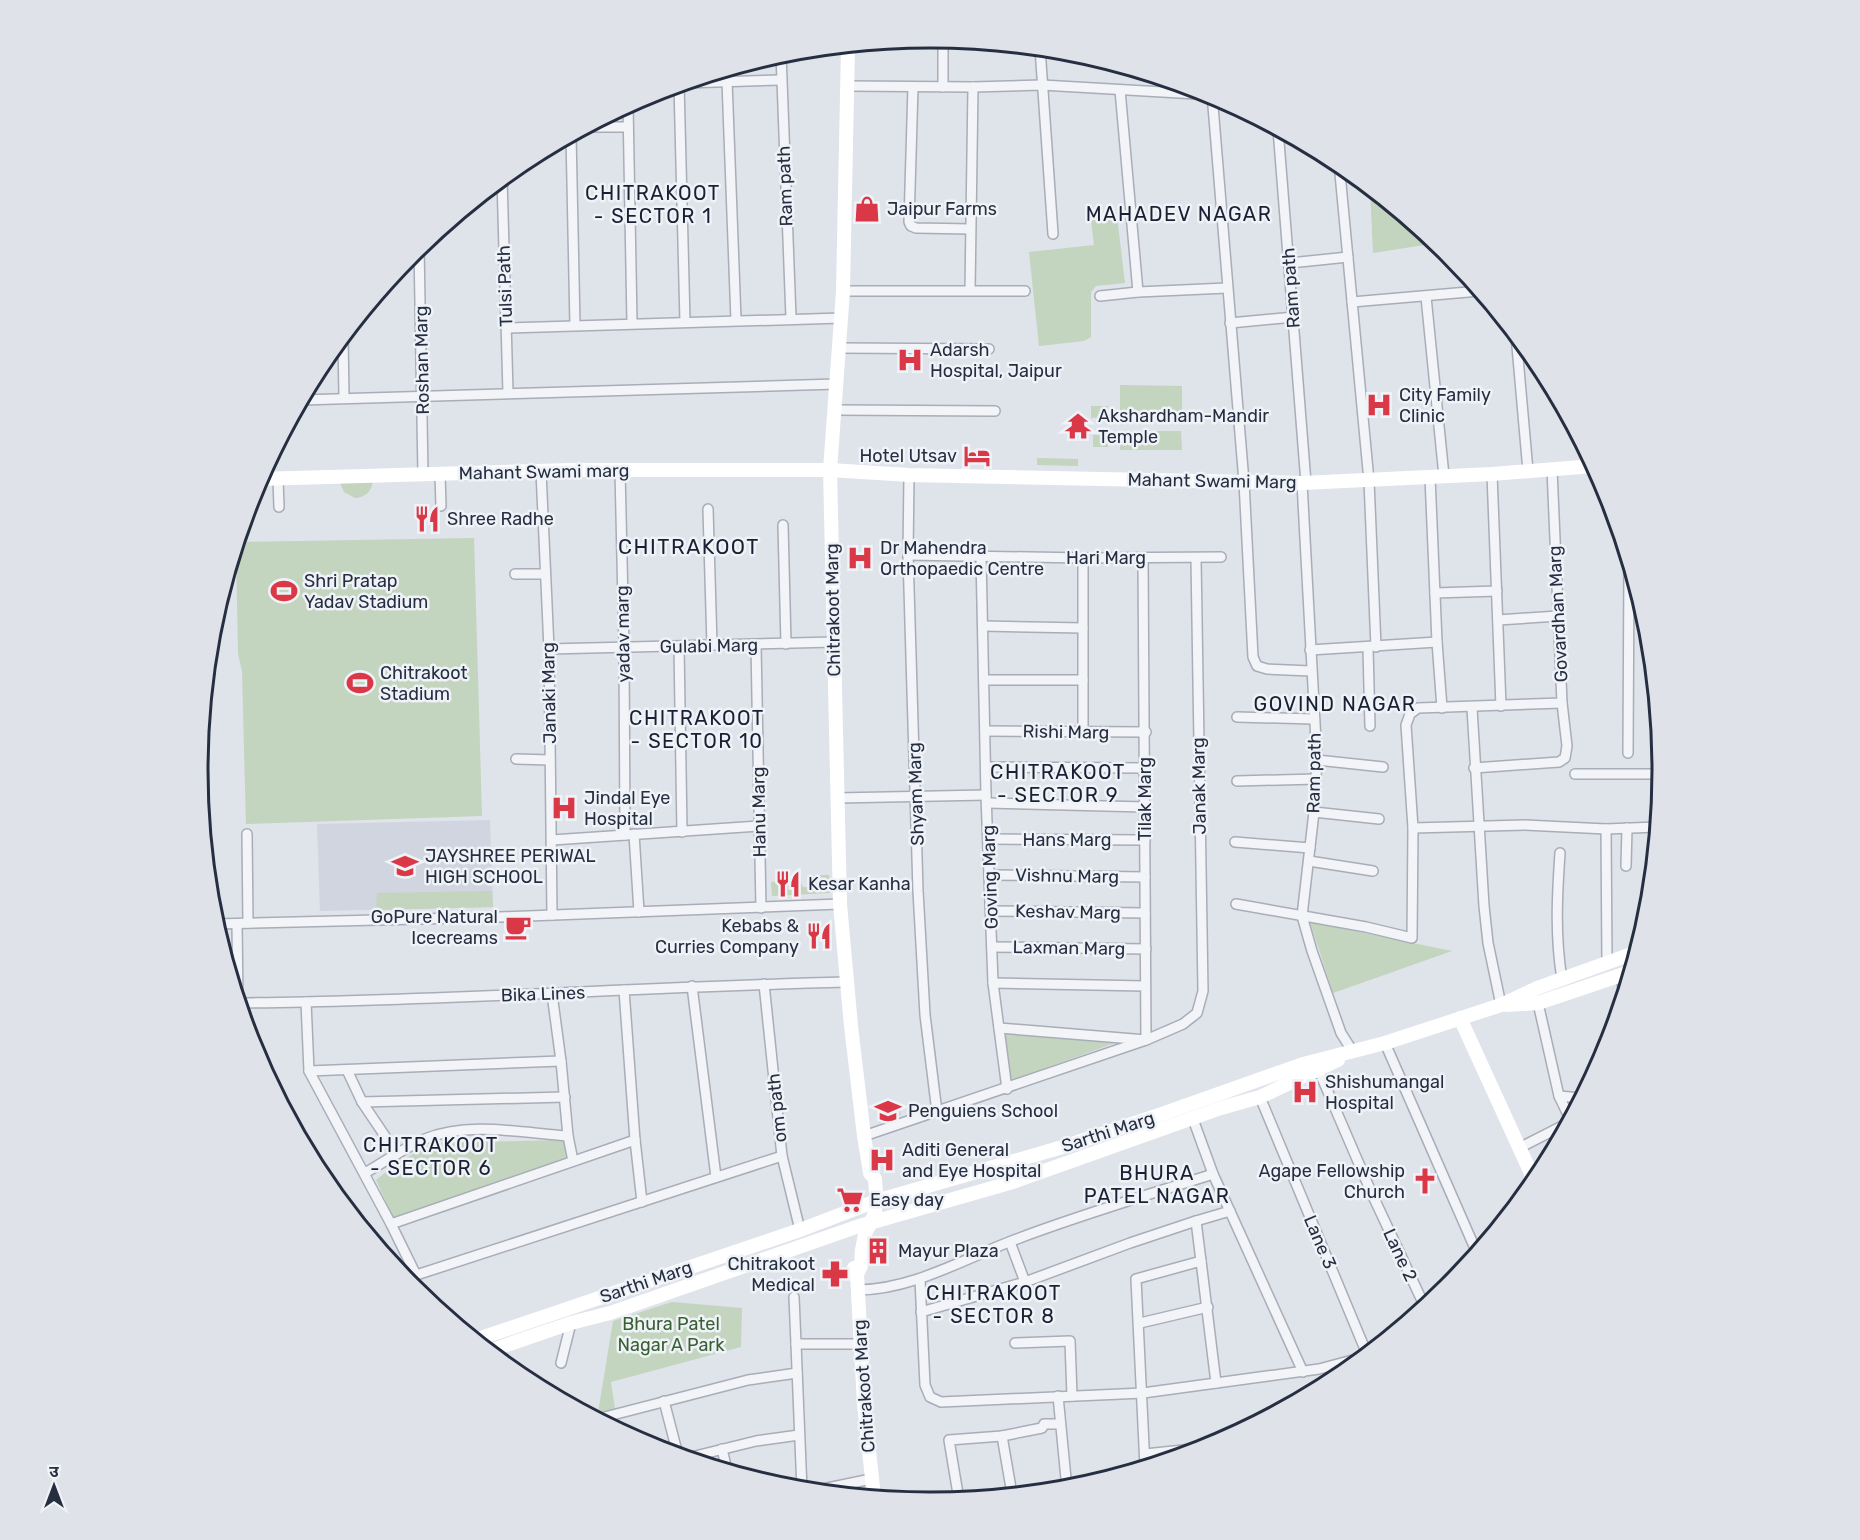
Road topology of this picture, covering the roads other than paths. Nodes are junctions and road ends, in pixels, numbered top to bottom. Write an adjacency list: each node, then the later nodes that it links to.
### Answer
1 (943, 49): 11 (street)
2 (848, 53): 9 (street, Chitrakoot Marg)
3 (1040, 57): 8 (street)
4 (781, 64): 5 (street, Ram path)
5 (781, 80): 6 (street); 39 (street, Ram path)
6 (728, 81): 7 (street); 41 (street)
7 (713, 82)
8 (1042, 85): 12 (street); 13 (street); 25 (street)
9 (848, 86): 10 (street); 31 (street, Chitrakoot Marg)
10 (913, 87): 11 (street); 24 (street)
11 (943, 87): 12 (street)
12 (973, 87): 24 (street)
13 (1120, 90): 15 (street); 33 (street)
14 (679, 93): 42 (street)
15 (1181, 93)
16 (1214, 106): 29 (street)
17 (628, 114): 19 (street)
18 (602, 127): 19 (street)
19 (628, 127): 43 (street)
20 (1279, 138): 28 (street, Ram path)
21 (571, 144): 45 (street)
22 (1340, 176): 26 (street)
23 (502, 188): 46 (street, Tulsi Path)
24 (970, 229): 30 (street)
25 (1053, 234)
26 (1348, 257): 28 (street); 37 (street)
27 (419, 259): 53 (street, Roshan Marg)
28 (1290, 262): 38 (street, Ram path)
29 (1227, 288): 33 (street); 44 (street)
30 (970, 290): 31 (street); 32 (street)
31 (843, 291): 40 (street, Chitrakoot Marg)
32 (1025, 291)
33 (1138, 292): 35 (street)
34 (1471, 292): 36 (street)
35 (1100, 296)
36 (1426, 297): 37 (street); 68 (street)
37 (1352, 302): 72 (street)
38 (1294, 317): 44 (street); 74 (street, Ram path)
39 (791, 318): 40 (street); 41 (street)
40 (842, 318): 47 (street, Chitrakoot Marg)
41 (736, 320): 42 (street)
42 (685, 322): 43 (street)
43 (632, 323): 45 (street)
44 (1230, 323): 73 (street)
45 (575, 325): 46 (street)
46 (507, 328): 52 (street, Tulsi Path)
47 (840, 348): 48 (street); 51 (street, Chitrakoot Marg)
48 (989, 349)
49 (342, 351): 54 (street)
50 (1517, 351): 63 (street)
51 (836, 384): 52 (street); 56 (street, Chitrakoot Marg)
52 (508, 393): 53 (street)
53 (422, 396): 54 (street); 66 (street, Roshan Marg)
54 (344, 398): 55 (street)
55 (311, 400)
56 (835, 410): 57 (street); 61 (street, Chitrakoot Marg)
57 (995, 411)
58 (1585, 467): 59 (street, Mahant Swami Marg)
59 (1552, 469): 63 (street, Mahant Swami Marg); 90 (street, Govardhan Marg)
60 (620, 470): 61 (street, Mahant Swami marg); 62 (street, Mahant Swami marg); 101 (street, yadav marg)
61 (830, 470): 67 (street, Mahant Swami Marg); 94 (street, Chitrakoot Marg)
62 (541, 471): 64 (street, Mahant Swami marg); 86 (street, Janaki Marg)
63 (1528, 471): 65 (street, Mahant Swami Marg)
64 (440, 474): 66 (street, Mahant Swami marg); 75 (street)
65 (1492, 474): 68 (street, Mahant Swami Marg); 87 (street)
66 (423, 475): 71 (street, Mahant Swami marg)
67 (909, 475): 73 (street, Mahant Swami Marg); 79 (street, Shyam Marg)
68 (1444, 476): 69 (street, Mahant Swami Marg)
69 (1430, 477): 72 (street, Mahant Swami Marg); 89 (street)
70 (270, 478): 71 (street, Mahant Swami marg)
71 (278, 478): 76 (street)
72 (1369, 481): 74 (street, Mahant Swami Marg); 100 (street)
73 (1244, 482): 74 (street, Mahant Swami Marg); 104 (street)
74 (1304, 483): 103 (street, Ram path)
75 (441, 506)
76 (279, 507)
77 (708, 510): 97 (street)
78 (783, 525): 96 (street)
79 (908, 555): 80 (street, Hari Marg); 129 (street, Shyam Marg)
80 (981, 556): 82 (street, Hari Marg); 92 (street, Goving Marg)
81 (1221, 557): 84 (street, Hari Marg)
82 (1083, 558): 83 (street, Hari Marg); 93 (street)
83 (1143, 558): 84 (street, Hari Marg); 116 (street, Tilak Marg)
84 (1196, 558): 186 (street, Janak Marg)
85 (514, 574): 86 (street)
86 (544, 574): 102 (street, Janaki Marg)
87 (1497, 591): 89 (street); 91 (street)
88 (1629, 591): 117 (street)
89 (1435, 593): 95 (street)
90 (1558, 616): 91 (street); 107 (street, Govardhan Marg)
91 (1498, 620): 108 (street)
92 (983, 627): 93 (street); 105 (street, Goving Marg)
93 (1083, 628): 106 (street)
94 (834, 642): 96 (street, Gulabi Marg); 130 (street, Chitrakoot Marg)
95 (1437, 642): 100 (street); 109 (street)
96 (786, 644): 98 (street, Gulabi Marg)
97 (712, 645): 98 (street, Gulabi Marg); 99 (street, Gulabi Marg)
98 (756, 645): 136 (street, Hanu Marg)
99 (679, 646): 101 (street, Gulabi Marg); 141 (street)
100 (1372, 647): 103 (street); 113 (street)
101 (624, 648): 102 (street, Gulabi Marg); 143 (street, yadav marg)
102 (549, 649): 119 (street, Janaki Marg)
103 (1310, 650): 104 (street, Ram path)
104 (1311, 671): 112 (street, Ram path)
105 (985, 680): 106 (street); 114 (street, Goving Marg)
106 (1083, 680): 115 (street)
107 (1562, 703): 108 (street); 124 (street, Govardhan Marg)
108 (1501, 706): 110 (street)
109 (1442, 708): 110 (street); 138 (street)
110 (1472, 708): 124 (street)
111 (1237, 717): 112 (street)
112 (1314, 719): 120 (street, Ram path)
113 (1370, 726)
114 (986, 731): 115 (street, Rishi Marg); 121 (street, Goving Marg)
115 (1083, 732): 116 (street, Rishi Marg)
116 (1146, 732): 123 (street, Tilak Marg)
117 (1628, 753)
118 (516, 759): 119 (street)
119 (550, 760): 145 (street, Janaki Marg)
120 (1317, 760): 122 (street); 127 (street, Ram path)
121 (986, 767): 123 (street); 131 (street, Goving Marg)
122 (1383, 767)
123 (1145, 768): 132 (street, Tilak Marg)
124 (1474, 768): 135 (street)
125 (1575, 774): 126 (street)
126 (1652, 774)
127 (1316, 779): 128 (street); 133 (street, Ram path)
128 (1237, 781)
129 (916, 797): 130 (street); 131 (street); 201 (street, Shyam Marg)
130 (837, 798): 155 (street, Chitrakoot Marg)
131 (986, 799): 132 (street); 144 (street, Goving Marg)
132 (1145, 807): 146 (street, Tilak Marg)
133 (1314, 812): 134 (street); 148 (street, Ram path)
134 (1379, 819)
135 (1478, 825): 138 (street); 140 (street); 183 (street)
136 (759, 826): 141 (street); 157 (street, Hanu Marg)
137 (1649, 827): 139 (street)
138 (1413, 828): 162 (street)
139 (1627, 828): 140 (street); 151 (street)
140 (1606, 829): 169 (street)
141 (682, 832): 143 (street)
142 (247, 834): 165 (street)
143 (630, 835): 145 (street); 159 (street, yadav marg)
144 (989, 839): 146 (street, Hans Marg); 153 (street, Goving Marg)
145 (552, 840): 161 (street, Janaki Marg)
146 (1145, 840): 154 (street, Tilak Marg)
147 (1236, 842): 148 (street)
148 (1310, 848): 150 (street, Ram path)
149 (1560, 853): 172 (street)
150 (1309, 861): 152 (street); 162 (street, Ram path)
151 (1626, 867)
152 (1373, 871)
153 (989, 875): 154 (street, Vishnu Marg); 158 (street, Goving Marg)
154 (1145, 877): 160 (street, Tilak Marg)
155 (840, 904): 157 (street); 173 (street, Chitrakoot Marg)
156 (1236, 904): 162 (street)
157 (761, 908): 159 (street)
158 (991, 911): 160 (street, Keshav Marg); 166 (street, Goving Marg)
159 (639, 912): 161 (street)
160 (1145, 913): 167 (street, Tilak Marg)
161 (552, 915): 165 (street)
162 (1302, 916): 188 (street, Ram path)
163 (225, 924): 164 (street)
164 (237, 924): 165 (street); 170 (street)
165 (248, 924)
166 (992, 947): 167 (street, Laxman Marg); 174 (street, Goving Marg)
167 (1146, 949): 177 (street, Tilak Marg)
168 (1627, 955): 169 (street, Sarthi Marg)
169 (1606, 963): 172 (street, Sarthi Marg)
170 (238, 975)
171 (1622, 975): 182 (street)
172 (1562, 979): 183 (street, Sarthi Marg)
173 (847, 982): 175 (street, Bika Lines); 205 (street, Chitrakoot Marg)
174 (993, 982): 177 (street); 185 (street, Goving Marg)
175 (764, 984): 176 (street, Bika Lines); 209 (street, om path)
176 (692, 986): 178 (street, Bika Lines); 215 (street)
177 (1145, 986): 186 (street, Tilak Marg)
178 (624, 990): 179 (street, Bika Lines); 206 (street)
179 (552, 994): 181 (street, Bika Lines); 189 (street)
180 (246, 1002): 181 (street, Bika Lines)
181 (306, 1002): 191 (street)
182 (1538, 1003): 183 (street); 195 (street)
183 (1501, 1005): 184 (street, Sarthi Marg)
184 (1460, 1018): 187 (street, Sarthi Marg); 207 (street)
185 (999, 1028): 186 (street); 194 (street, Goving Marg)
186 (1146, 1040): 194 (street)
187 (1385, 1043): 188 (street, Sarthi Marg); 225 (street)
188 (1353, 1052): 192 (street, Sarthi Marg); 193 (street, Sarthi Marg)
189 (561, 1061): 190 (street); 196 (street)
190 (347, 1070): 191 (street); 199 (street)
191 (309, 1071): 213 (street)
192 (1320, 1071): 197 (street, Sarthi Marg); 232 (street, Lane 2)
193 (1253, 1083): 197 (street); 211 (street, Sarthi Marg)
194 (1007, 1089): 201 (street)
195 (1559, 1096): 198 (street); 200 (street)
196 (565, 1097): 199 (street); 204 (street)
197 (1260, 1097): 202 (street, Sarthi Marg); 241 (street, Lane 3)
198 (1573, 1097)
199 (362, 1102): 208 (street)
200 (1566, 1111)
201 (937, 1112): 205 (street)
202 (1193, 1119): 214 (street); 216 (street, Sarthi Marg)
203 (1556, 1129): 207 (street)
204 (568, 1136): 208 (street); 210 (street)
205 (864, 1136): 218 (street, Chitrakoot Marg)
206 (635, 1140): 210 (street); 217 (street)
207 (1519, 1148): 212 (street)
208 (397, 1154): 213 (street)
209 (782, 1156): 215 (street); 223 (street, om path)
210 (573, 1161): 221 (street)
211 (1010, 1162): 216 (street); 218 (street, Sarthi Marg)
212 (1530, 1171)
213 (365, 1173): 221 (street)
214 (1213, 1174): 219 (street); 224 (street)
215 (716, 1178): 217 (street)
216 (1013, 1182): 222 (street, Sarthi Marg)
217 (642, 1202): 227 (street)
218 (872, 1202): 222 (street, Chitrakoot Marg); 223 (street, Sarthi Marg)
219 (1230, 1211): 220 (street); 245 (street)
220 (1196, 1221): 226 (street); 229 (street)
221 (391, 1224): 227 (street)
222 (865, 1224): 230 (street, Chitrakoot Marg); 235 (street, Sarthi Marg)
223 (800, 1230): 237 (street, Sarthi Marg)
224 (1010, 1242): 228 (street); 229 (street)
225 (1474, 1245)
226 (1201, 1261): 233 (street); 236 (street)
227 (416, 1275)
228 (920, 1279): 230 (street); 234 (street)
229 (1025, 1281): 234 (street)
230 (858, 1290): 240 (street, Chitrakoot Marg)
231 (794, 1297): 239 (street)
232 (1421, 1299)
233 (1208, 1307): 236 (street); 247 (street)
234 (921, 1312): 249 (street)
235 (571, 1323): 242 (street, Sarthi Marg); 243 (street)
236 (1140, 1323): 248 (street)
237 (483, 1337)
238 (1015, 1343): 250 (street)
239 (796, 1344): 240 (street); 246 (street)
240 (861, 1344): 263 (street, Chitrakoot Marg)
241 (1364, 1347)
242 (497, 1348)
243 (561, 1363)
244 (1340, 1364): 245 (street)
245 (1303, 1372): 247 (street)
246 (797, 1373): 251 (street); 254 (street)
247 (1216, 1383): 248 (street)
248 (1143, 1394): 250 (street); 259 (street)
249 (1058, 1396): 250 (street); 253 (street)
250 (1072, 1396)
251 (664, 1401): 252 (street); 256 (street)
252 (608, 1416)
253 (1060, 1424): 255 (street); 264 (street)
254 (799, 1435): 257 (street); 265 (street)
255 (1002, 1436): 267 (street); 269 (street)
256 (675, 1445)
257 (722, 1449): 260 (street); 262 (street)
258 (1168, 1452): 259 (street)
259 (1145, 1454): 261 (street)
260 (700, 1455)
261 (1145, 1459)
262 (725, 1462)
263 (871, 1479): 266 (street); 268 (street, Chitrakoot Marg)
264 (1066, 1479)
265 (801, 1480)
266 (837, 1486)
267 (1011, 1487)
268 (873, 1489)
269 (957, 1491)

